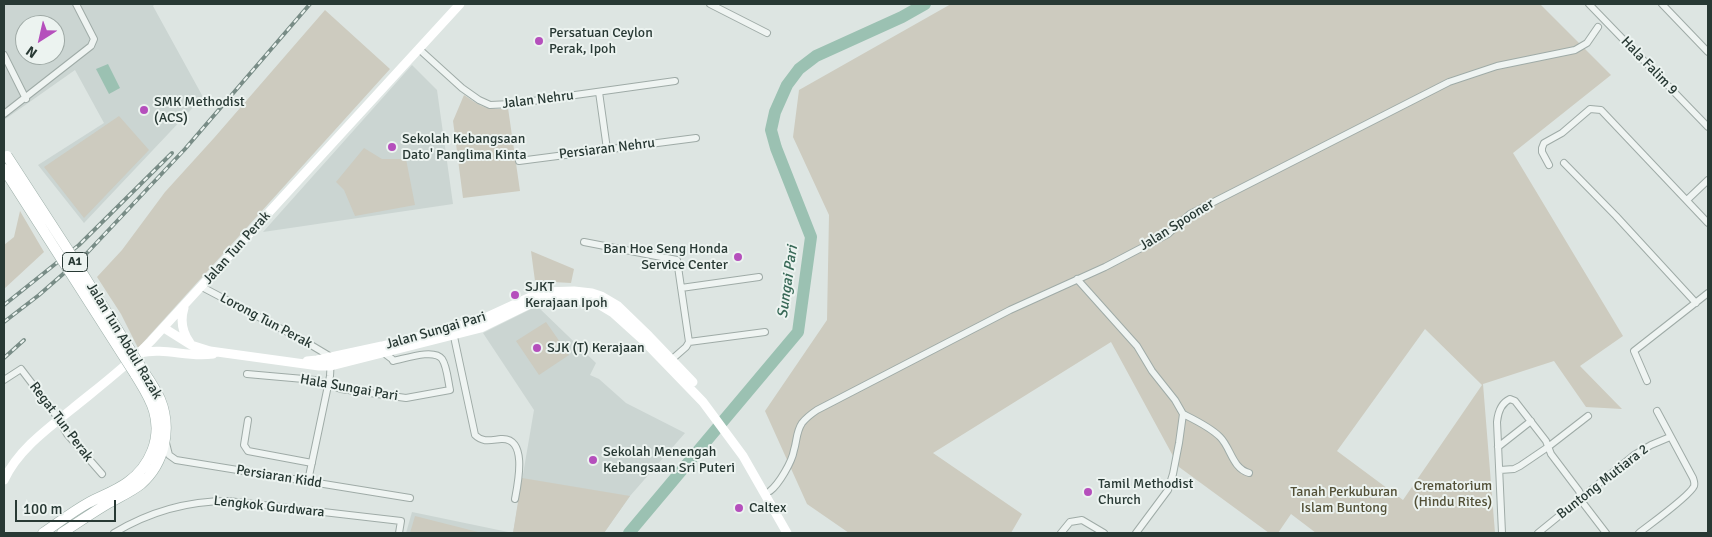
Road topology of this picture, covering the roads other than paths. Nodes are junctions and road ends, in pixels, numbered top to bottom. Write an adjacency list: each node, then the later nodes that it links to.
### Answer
1 (76, 4): 13 (street)
2 (460, 4): 8 (main road, Jalan Tun Perak)
3 (710, 4): 7 (street)
4 (1589, 4): 15 (street, Hala Falim 9)
5 (1662, 4): 9 (street)
6 (1598, 27): 28 (street, Jalan Spooner)
7 (767, 33)
8 (419, 49): 12 (street, Jalan Nehru); 29 (main road, Jalan Tun Perak)
9 (1708, 52)
10 (4, 55): 13 (street)
11 (676, 81): 12 (street, Jalan Nehru)
12 (599, 92): 17 (street)
13 (26, 99): 14 (street)
14 (4, 114)
15 (1708, 127)
16 (696, 138): 17 (street, Persiaran Nehru)
17 (607, 149): 19 (street, Persiaran Nehru)
18 (5, 154): 46 (main road, Jalan Tun Abdul Razak / A1, bridge)
19 (519, 161)
20 (1564, 163): 33 (street)
21 (1549, 165): 24 (street)
22 (4, 169): 46 (main road, Jalan Tun Abdul Razak / A1, bridge)
23 (1708, 180): 24 (street)
24 (1687, 200): 25 (street)
25 (1708, 223)
26 (584, 242): 30 (street)
27 (759, 277): 30 (street)
28 (1077, 279): 52 (street); 68 (street, Jalan Spooner)
29 (202, 287): 32 (main road, Jalan Tun Perak); 44 (street, Lorong Tun Perak)
30 (681, 288): 38 (street)
31 (1708, 293): 33 (street)
32 (186, 303): 34 (main road, Jalan Tun Perak); 39 (main road)
33 (1696, 303): 49 (street)
34 (164, 328): 39 (main road, Jalan Sungai Pari); 40 (main road, Jalan Tun Perak)
35 (453, 332): 37 (main road, Jalan Sungai Pari); 44 (main road, Jalan Sungai Pari); 45 (main road, Jalan Sungai Pari); 71 (street)
36 (765, 332): 38 (street)
37 (430, 341): 42 (main road, Jalan Sungai Pari); 43 (street)
38 (689, 342): 45 (street)
39 (191, 345): 41 (main road, Jalan Sungai Pari)
40 (139, 353): 41 (main road); 54 (main road, Jalan Tun Perak)
41 (223, 353): 44 (main road, Jalan Sungai Pari)
42 (384, 353): 43 (street); 44 (main road, Jalan Sungai Pari)
43 (432, 353): 50 (street, Hala Sungai Pari)
44 (331, 361): 50 (street)
45 (670, 361): 61 (main road, Jalan Sungai Pari)
46 (138, 371): 58 (main road, Jalan Tun Abdul Razak / A1); 72 (main road, Jalan Tun Abdul Razak / A1)
47 (248, 374): 50 (street, Hala Sungai Pari)
48 (4, 380): 54 (street, Regat Tun Perak)
49 (1646, 381)
50 (329, 384): 62 (street)
51 (1657, 411): 57 (street)
52 (1183, 414): 64 (street); 80 (street)
53 (1588, 416): 60 (street)
54 (58, 420): 65 (street, Regat Tun Perak); 66 (main road, Jalan Tun Perak)
55 (248, 420): 62 (street)
56 (1531, 421): 59 (street); 59 (street); 60 (street)
57 (1670, 436): 69 (street, Buntong Mutiara 2); 84 (street)
58 (165, 437): 67 (street, Persiaran Kidd); 73 (main road, Jalan Tun Abdul Razak / A1)
59 (1498, 447): 63 (street)
60 (1548, 447): 63 (street); 69 (street)
61 (745, 455): 68 (main road, Jalan Sungai Pari); 76 (main road, Jalan Sungai Pari)
62 (312, 463): 67 (street)
63 (1500, 470): 81 (street)
64 (1249, 473)
65 (102, 474)
66 (4, 480)
67 (308, 481): 70 (street, Persiaran Kidd)
68 (770, 491): 77 (main road, Jalan Sungai Pari)
69 (1581, 497): 82 (street, Buntong Mutiara 2); 83 (street)
70 (410, 498)
71 (515, 499)
72 (43, 533)
73 (62, 533)
74 (114, 533): 75 (street, Lengkok Gurdwara)
75 (399, 533)
76 (787, 533)
77 (794, 533)
78 (1061, 533): 79 (street)
79 (1104, 533)
80 (1136, 533)
81 (1502, 533)
82 (1538, 533)
83 (1606, 533)
84 (1639, 533)

